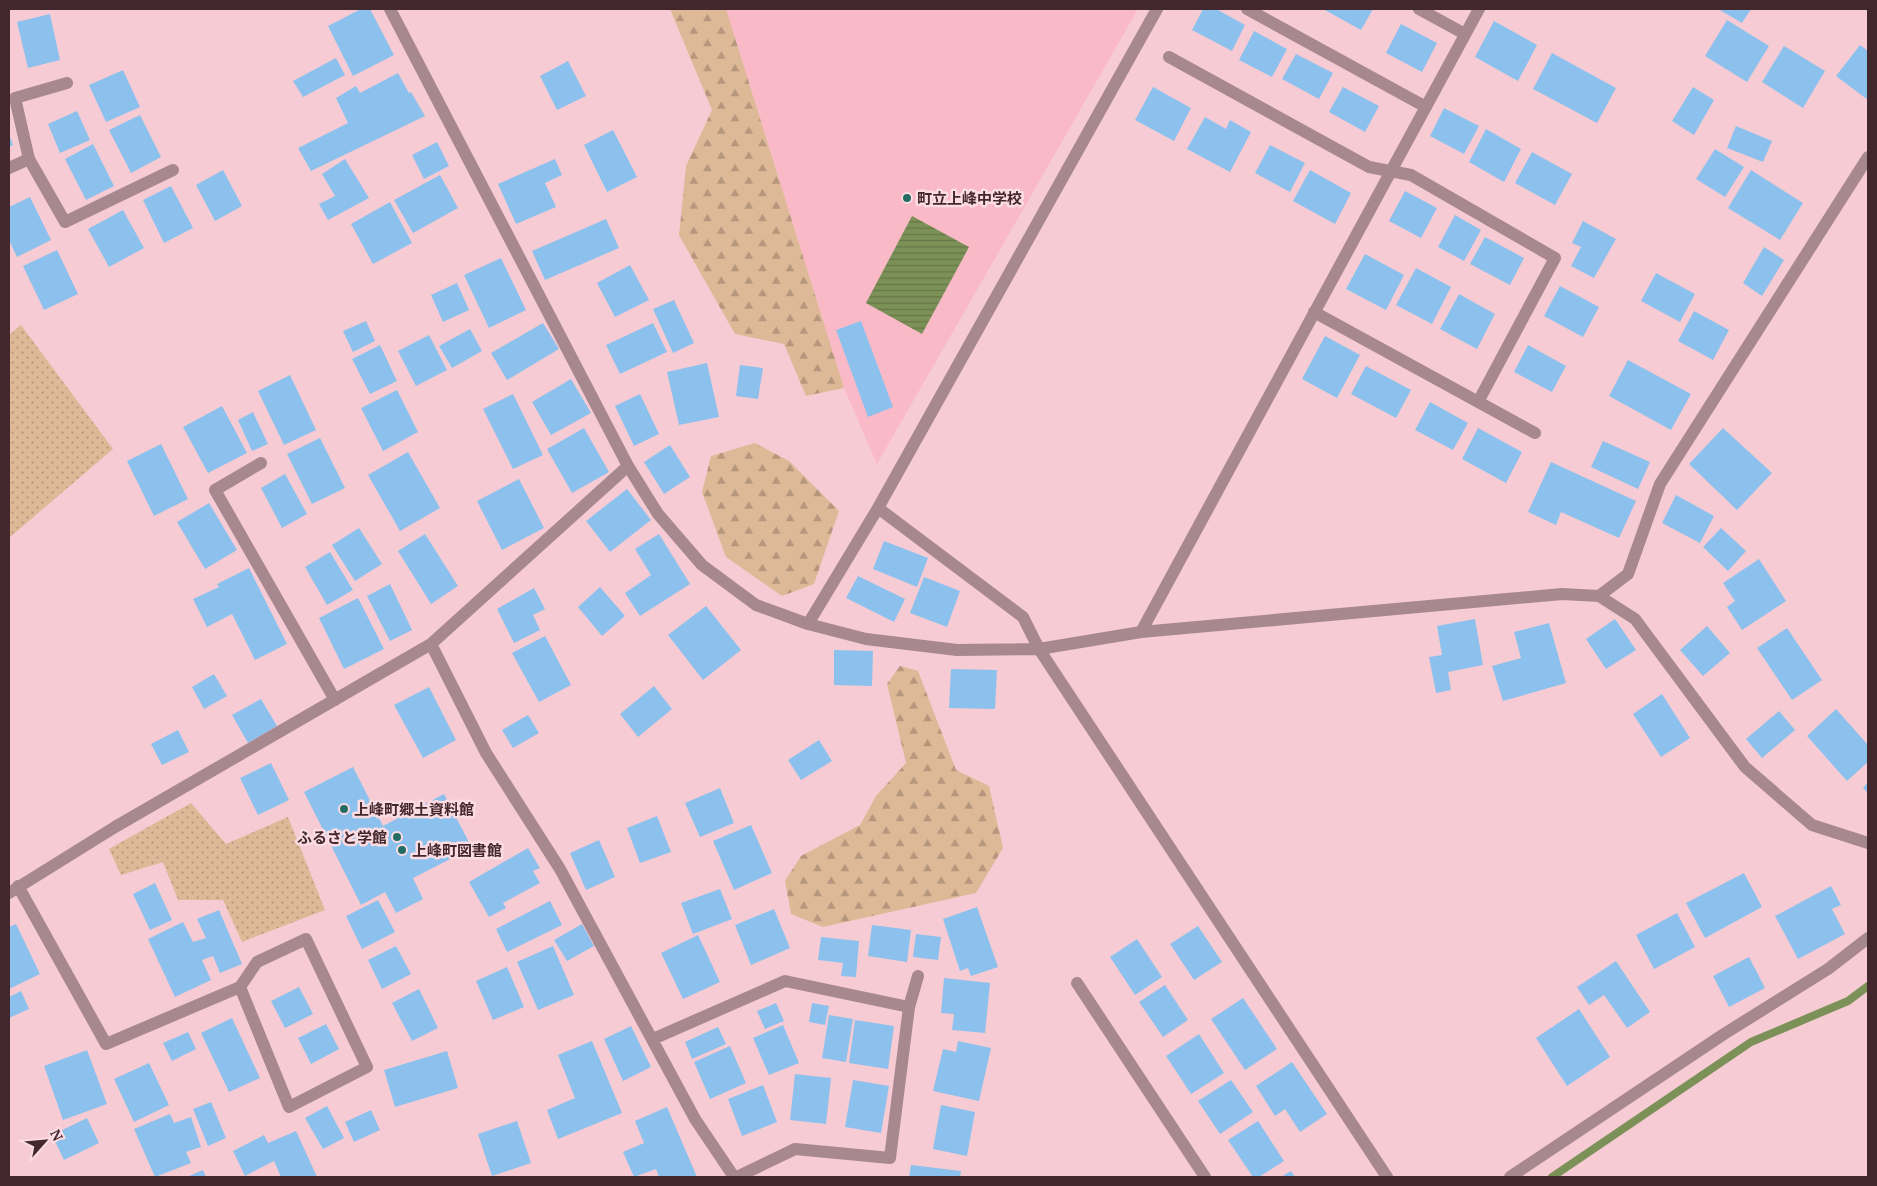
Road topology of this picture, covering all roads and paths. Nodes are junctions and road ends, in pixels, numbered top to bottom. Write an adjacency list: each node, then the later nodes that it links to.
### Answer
1 (390, 9): 19 (street)
2 (1157, 9): 20 (street)
3 (1247, 9): 9 (street)
4 (1419, 9): 6 (street)
5 (1479, 9): 6 (street)
6 (1465, 34): 9 (street)
7 (1169, 57): 14 (street)
8 (67, 82): 11 (street)
9 (1426, 107): 14 (street)
10 (1868, 157): 21 (street)
11 (29, 159): 12 (street); 13 (street)
12 (9, 168)
13 (172, 170)
14 (1391, 171): 15 (street); 16 (street)
15 (1314, 312): 16 (street); 23 (street)
16 (1478, 402): 17 (street)
17 (1534, 433)
18 (261, 463): 26 (street)
19 (628, 466): 22 (street); 24 (street)
20 (878, 508): 22 (street); 25 (street)
21 (1599, 596): 23 (street); 27 (street)
22 (808, 624): 25 (street)
23 (1141, 632): 25 (street)
24 (431, 644): 26 (street); 34 (street)
25 (1039, 649): 38 (street)
26 (335, 700): 28 (street)
27 (1868, 843)
28 (13, 889): 32 (street)
29 (1868, 938): 39 (street)
30 (918, 976): 33 (street)
31 (1077, 983): 37 (street)
32 (240, 987): 32 (street)
33 (909, 1006): 34 (street); 36 (street)
34 (653, 1039): 35 (street)
35 (734, 1177)
36 (738, 1177)
37 (1205, 1177)
38 (1387, 1177)
39 (1510, 1177)

